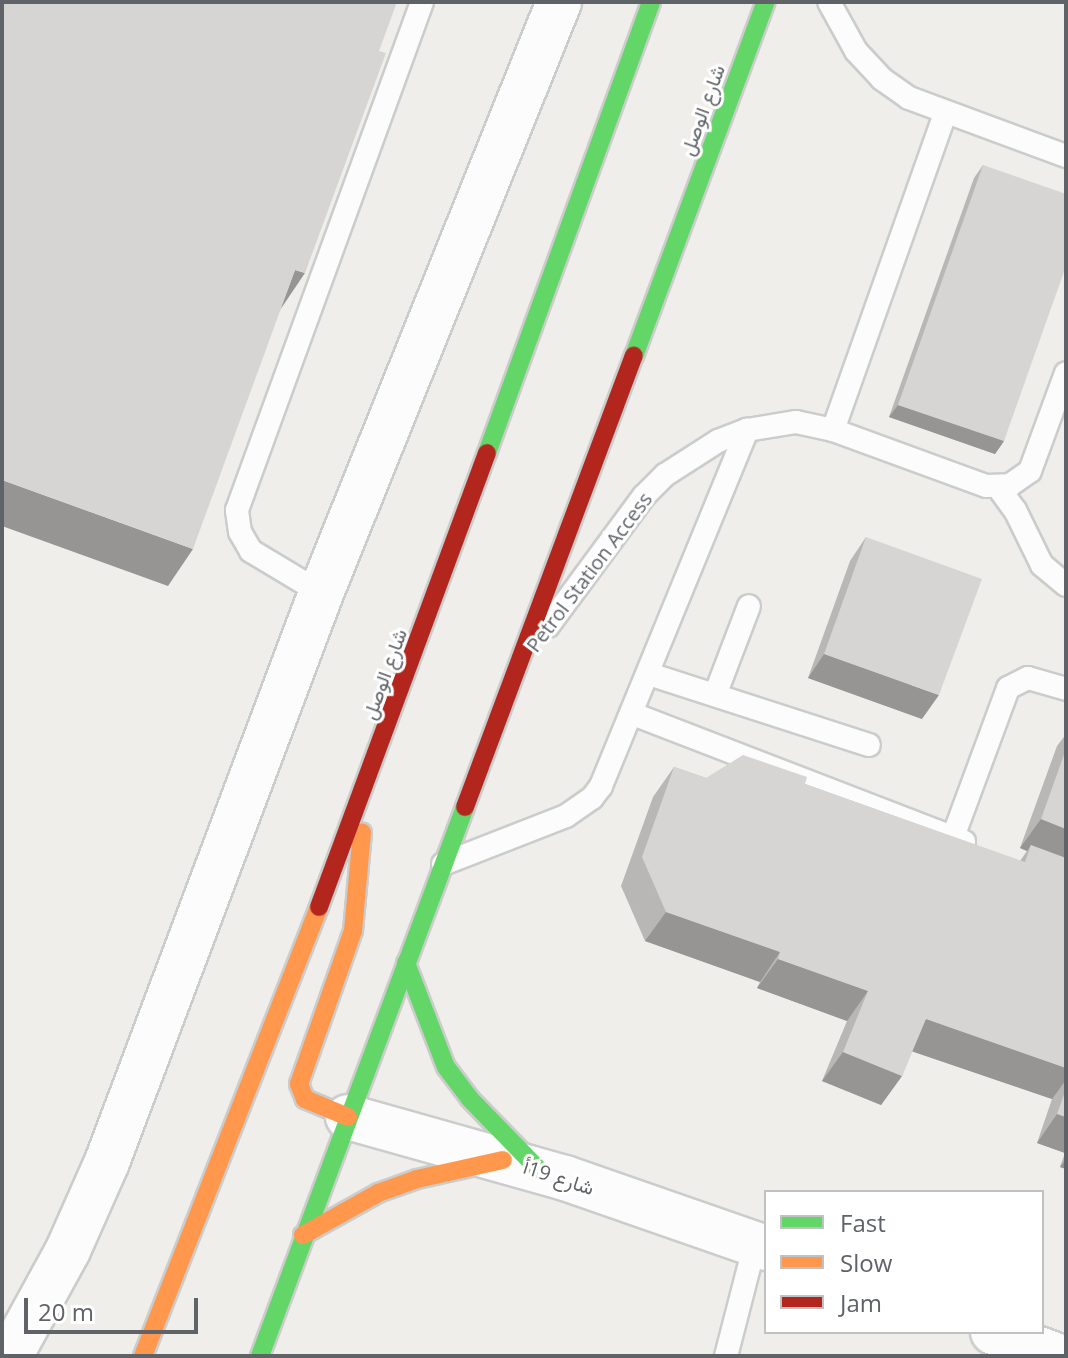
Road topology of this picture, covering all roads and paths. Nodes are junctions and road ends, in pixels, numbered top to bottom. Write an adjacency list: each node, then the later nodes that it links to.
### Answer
1 (422, 2): 13 (lane)
2 (559, 2): 13 (street)
3 (651, 2): 21 (main road, شارع الوصل)
4 (766, 2): 15 (main road, شارع الوصل)
5 (829, 2): 6 (lane)
6 (945, 114): 7 (lane); 10 (lane)
7 (1066, 156)
8 (1066, 373): 11 (lane)
9 (747, 430): 10 (lane, Petrol Station Access); 15 (lane, Petrol Station Access); 16 (lane)
10 (833, 430): 11 (lane, Petrol Station Access)
11 (998, 487): 12 (lane)
12 (1066, 585)
13 (321, 593): 32 (street)
14 (749, 606): 18 (lane)
15 (521, 663): 24 (main road, شارع الوصل)
16 (649, 674): 18 (lane); 19 (lane)
17 (1066, 689): 22 (lane)
18 (715, 695): 20 (lane)
19 (633, 714): 22 (lane); 24 (lane)
20 (869, 745)
21 (364, 793): 26 (main road); 33 (main road, شارع الوصل)
22 (953, 837): 23 (lane)
23 (981, 848)
24 (442, 864): 25 (main road, شارع الوصل)
25 (406, 963): 26 (main road, شارع الوصل); 27 (main road)
26 (348, 1117): 27 (street, شارع 19أ); 28 (main road, شارع الوصل)
27 (522, 1165): 28 (main road); 29 (street, شارع 19أ)
28 (303, 1235): 31 (main road, شارع الوصل)
29 (760, 1246): 34 (lane)
30 (998, 1334): 35 (street)
31 (271, 1343)
32 (10, 1356)
33 (143, 1356)
34 (726, 1356)
35 (1058, 1356)

